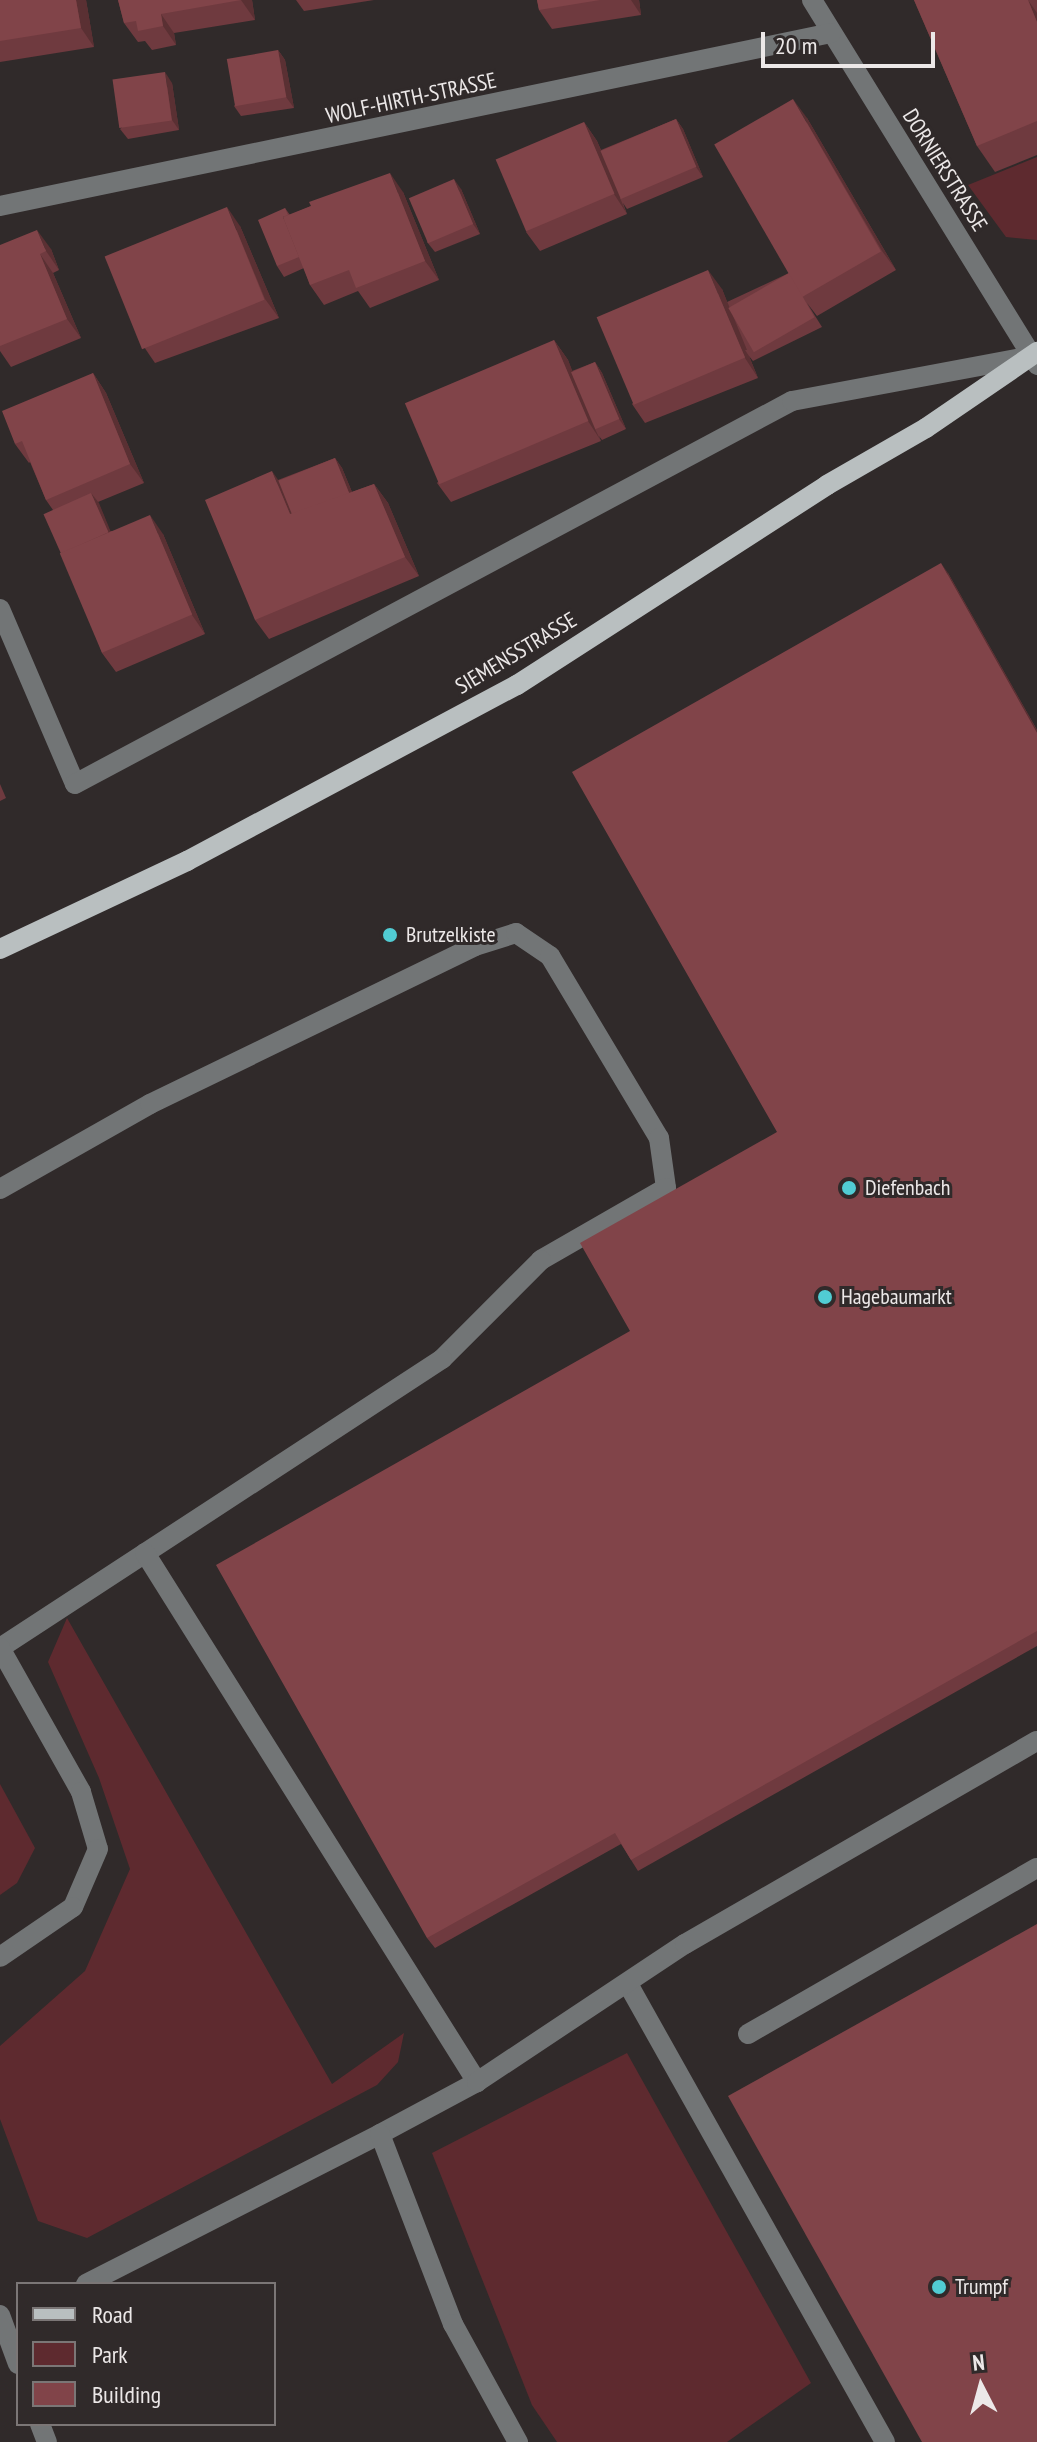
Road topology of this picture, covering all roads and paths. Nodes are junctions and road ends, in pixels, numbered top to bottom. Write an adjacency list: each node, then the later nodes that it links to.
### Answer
1 (812, 0): 2 (street, DORNIERSTRASSE)
2 (831, 33): 3 (street, WOLF-HIRTH-STRASSE); 4 (street, DORNIERSTRASSE)
3 (0, 206)
4 (1035, 358): 5 (street); 6 (main road, SIEMENSSTRASSE)
5 (0, 609)
6 (0, 949)
7 (0, 1189): 8 (street)
8 (145, 1553): 9 (street); 15 (street)
9 (0, 1648): 12 (street)
10 (1037, 1741): 13 (street)
11 (1037, 1868): 14 (street)
12 (0, 1957)
13 (628, 1984): 15 (street); 21 (street)
14 (748, 2034)
15 (477, 2082): 16 (street)
16 (380, 2134): 17 (street); 20 (street)
17 (90, 2282)
18 (7, 2320): 19 (street)
19 (16, 2356)
20 (518, 2442)
21 (885, 2442)

